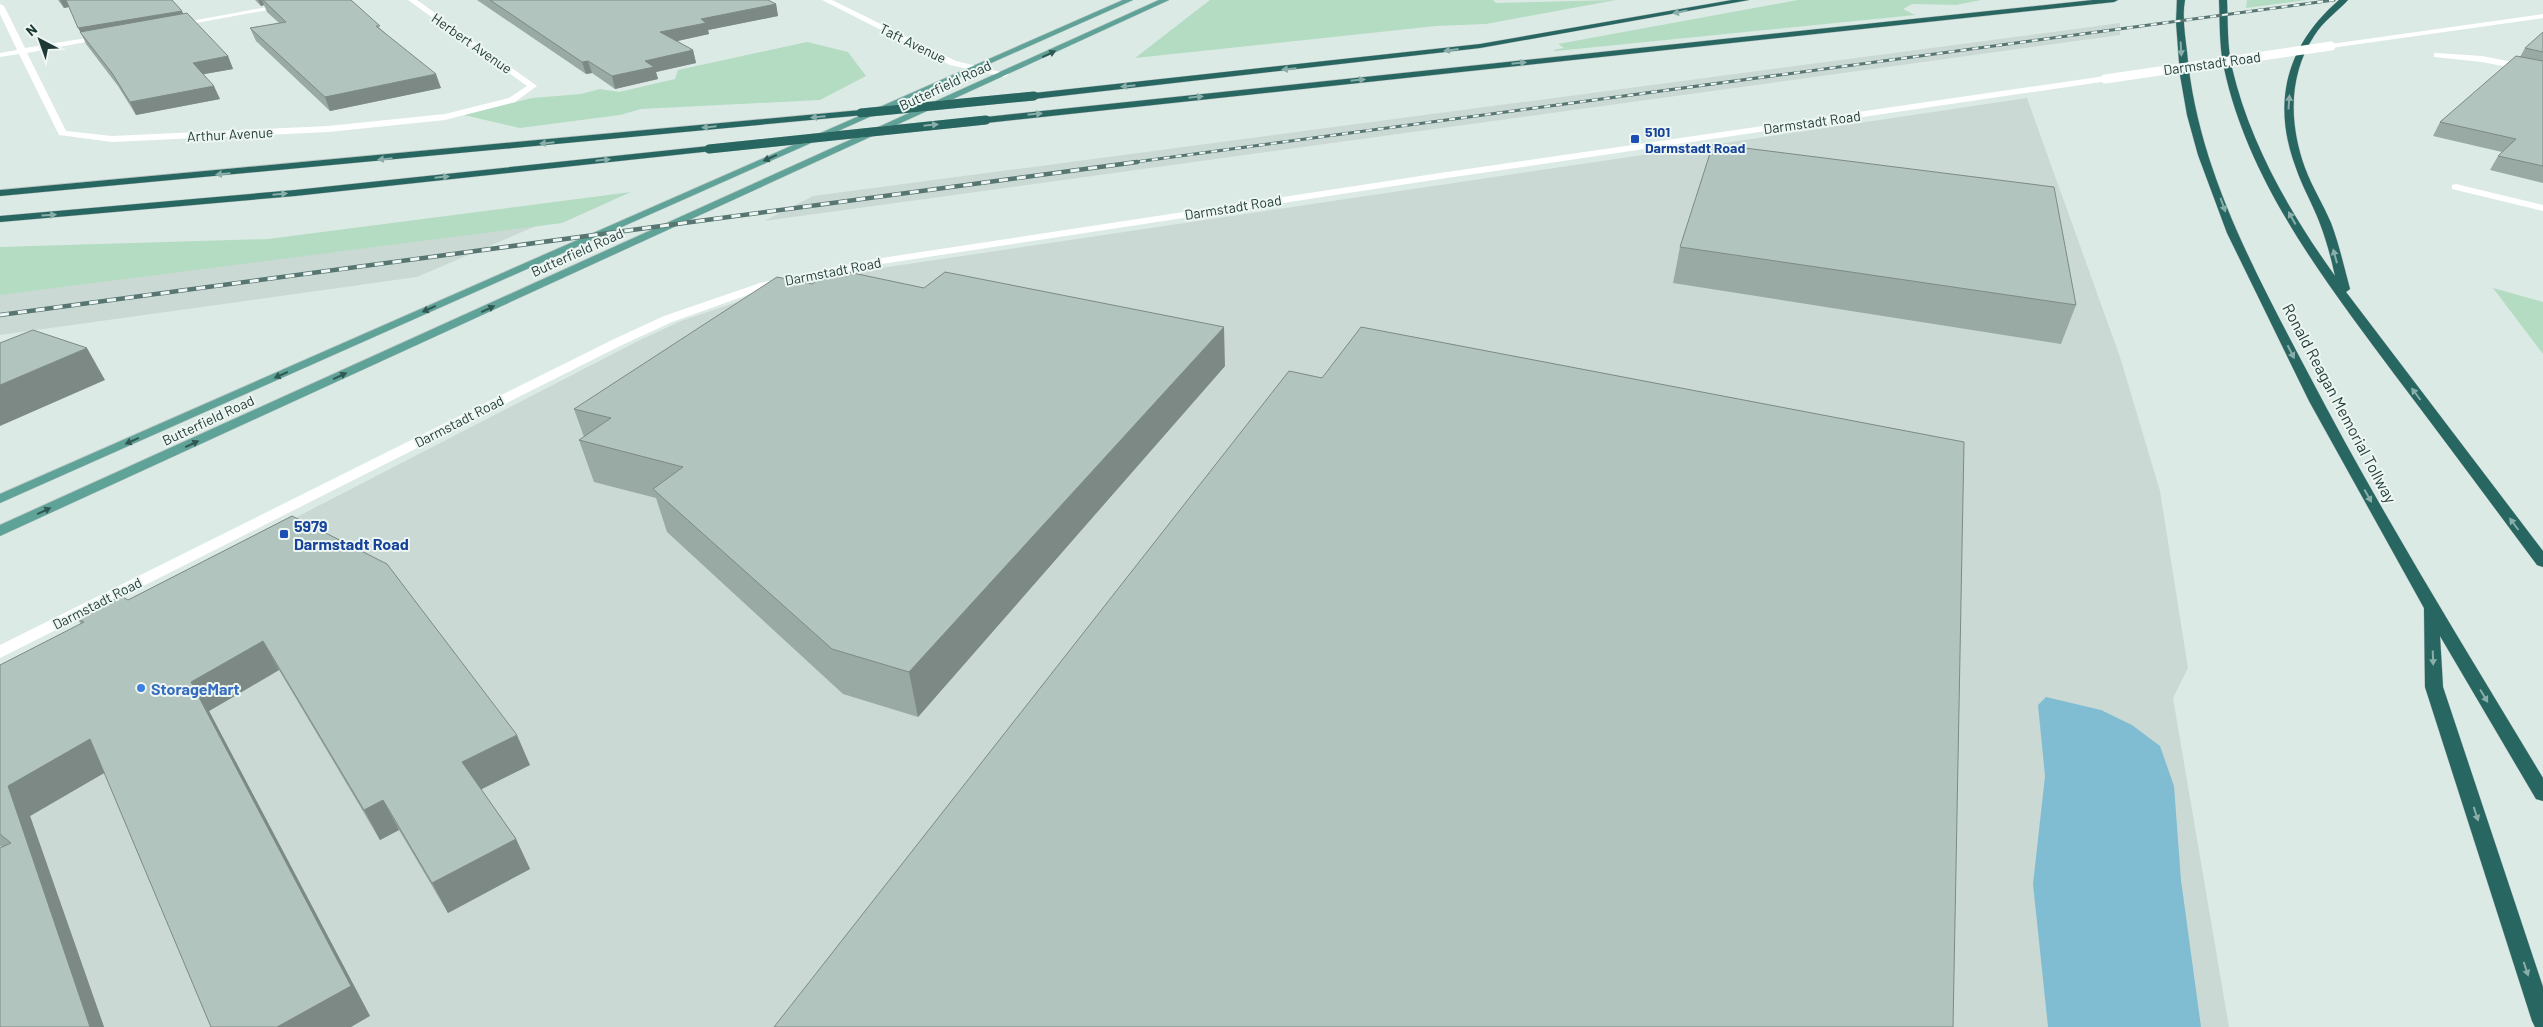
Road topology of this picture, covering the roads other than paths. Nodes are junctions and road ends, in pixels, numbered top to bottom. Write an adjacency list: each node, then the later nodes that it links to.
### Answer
1 (318, 0): 14 (street)
2 (412, 0): 22 (street, Herbert Avenue)
3 (826, 0): 19 (street, Taft Avenue)
4 (1129, 0): 19 (main road, Butterfield Road)
5 (1165, 0): 21 (main road, Butterfield Road, one-way to 5)
6 (1745, 0): 24 (highway, one-way to 24, bridge)
7 (2114, 0): 11 (highway)
8 (2181, 0): 31 (highway, Ronald Reagan Memorial Tollway, one-way to 31)
9 (2223, 0): 27 (highway, one-way to 9)
10 (2344, 0): 27 (highway, one-way to 10)
11 (2110, 1): 26 (highway, one-way to 11, bridge)
12 (0, 6): 16 (street, Arthur Avenue)
13 (2543, 16): 32 (street, Darmstadt Road, bridge)
14 (165, 26)
15 (108, 36): 16 (street)
16 (21, 51): 17 (street); 22 (street, Arthur Avenue)
17 (0, 55)
18 (2437, 55): 20 (street)
19 (974, 67): 21 (street, Taft Avenue); 28 (main road, Butterfield Road, one-way to 28)
20 (2543, 70)
21 (1005, 74): 29 (main road, Butterfield Road, one-way to 21)
22 (533, 86)
23 (2456, 187): 25 (street)
24 (0, 193)
25 (2543, 208)
26 (0, 219)
27 (2348, 303): 30 (highway, one-way to 27)
28 (0, 499)
29 (0, 531)
30 (2543, 562)
31 (2431, 610): 33 (highway, Ronald Reagan Memorial Tollway, one-way to 33); 34 (highway, one-way to 34)
32 (0, 652)
33 (2543, 794)
34 (2543, 1021)

